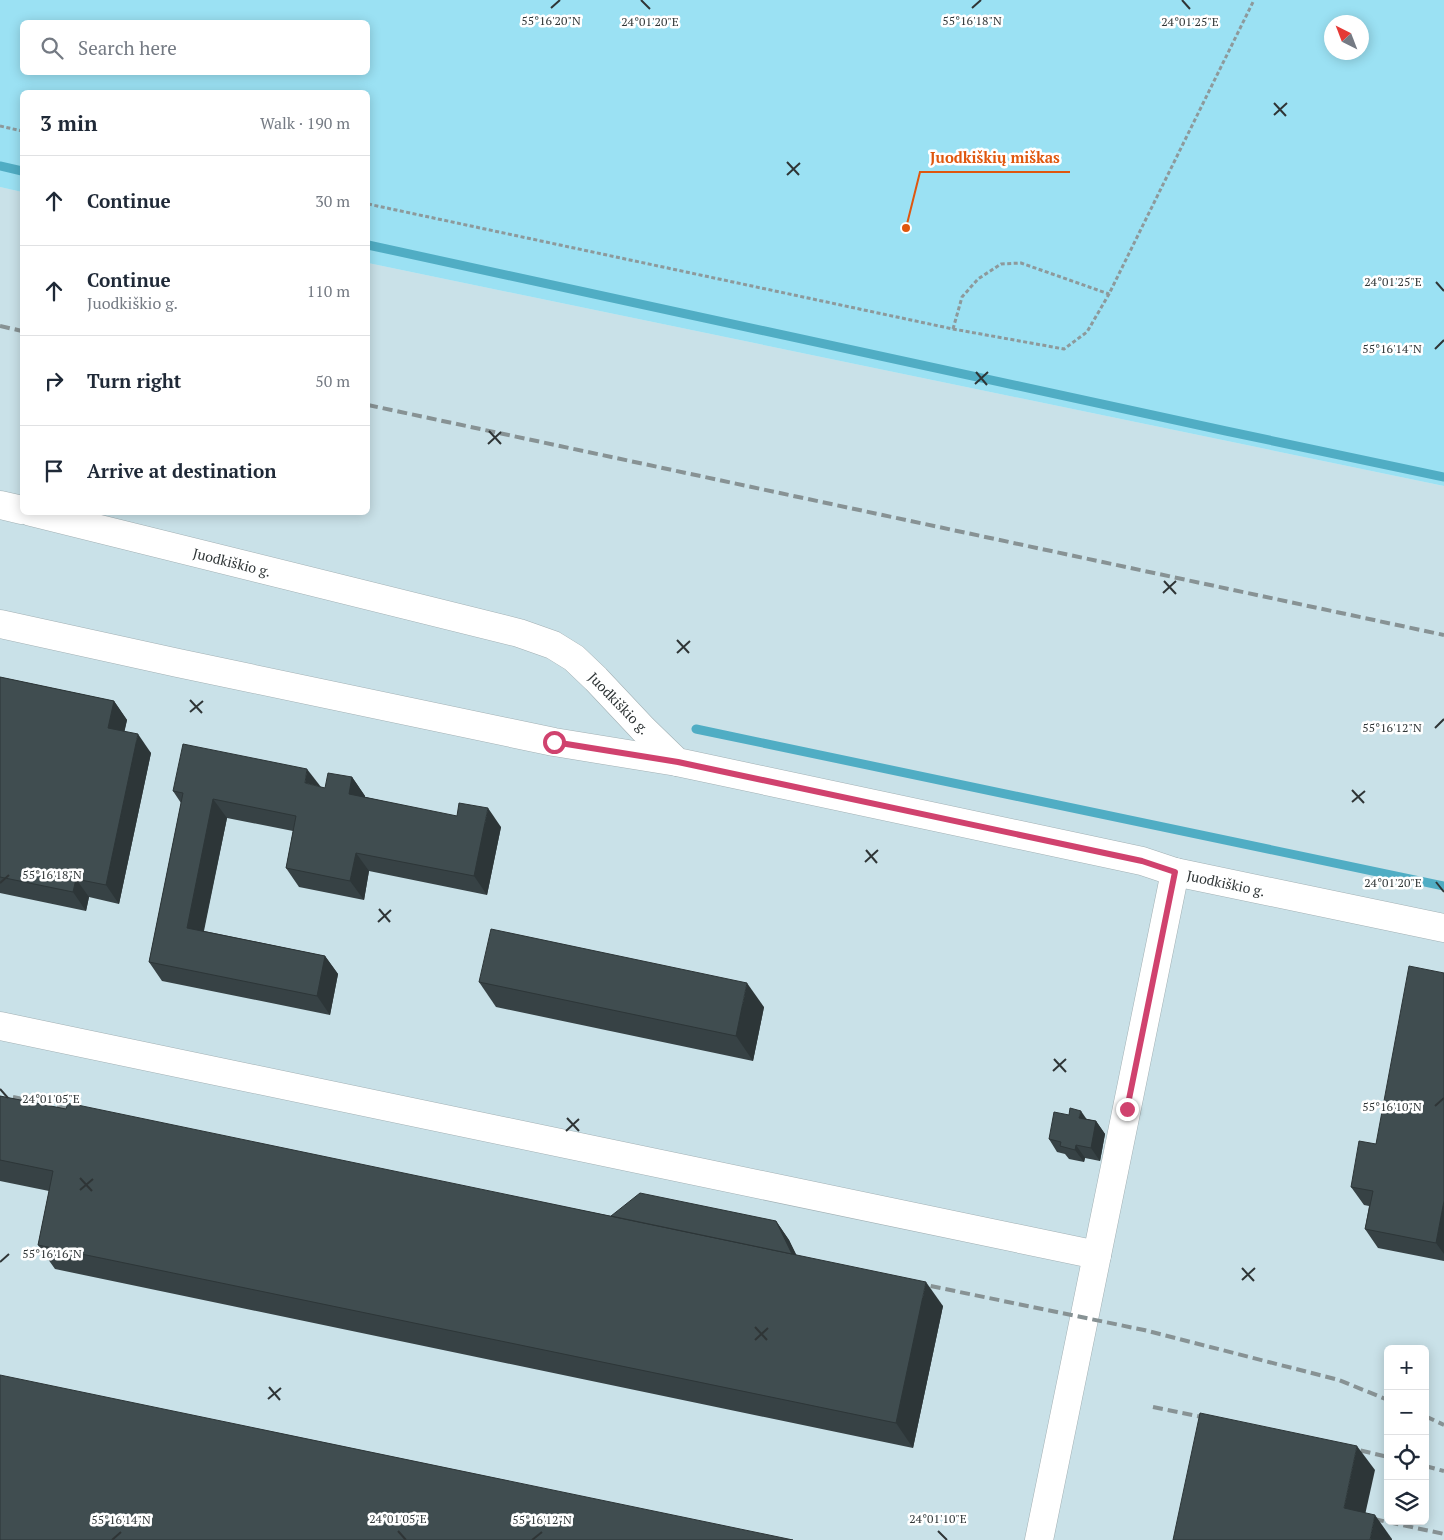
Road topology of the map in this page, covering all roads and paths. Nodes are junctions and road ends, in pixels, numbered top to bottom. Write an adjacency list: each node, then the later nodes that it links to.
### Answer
1 (1254, 0): 5 (path)
2 (0, 126): 3 (path)
3 (20, 131)
4 (370, 204): 6 (path)
5 (1109, 294): 6 (path); 6 (path)
6 (953, 329)
7 (0, 505): 8 (street)
8 (20, 510)
9 (43, 515): 11 (street, Juodkiškio g.)
10 (0, 624): 11 (street)
11 (678, 762): 12 (street, Juodkiškio g.)
12 (1175, 872): 13 (street, Juodkiškio g.); 15 (street)
13 (1444, 928)
14 (0, 1026): 15 (street)
15 (1097, 1254): 16 (street)
16 (1039, 1540)

